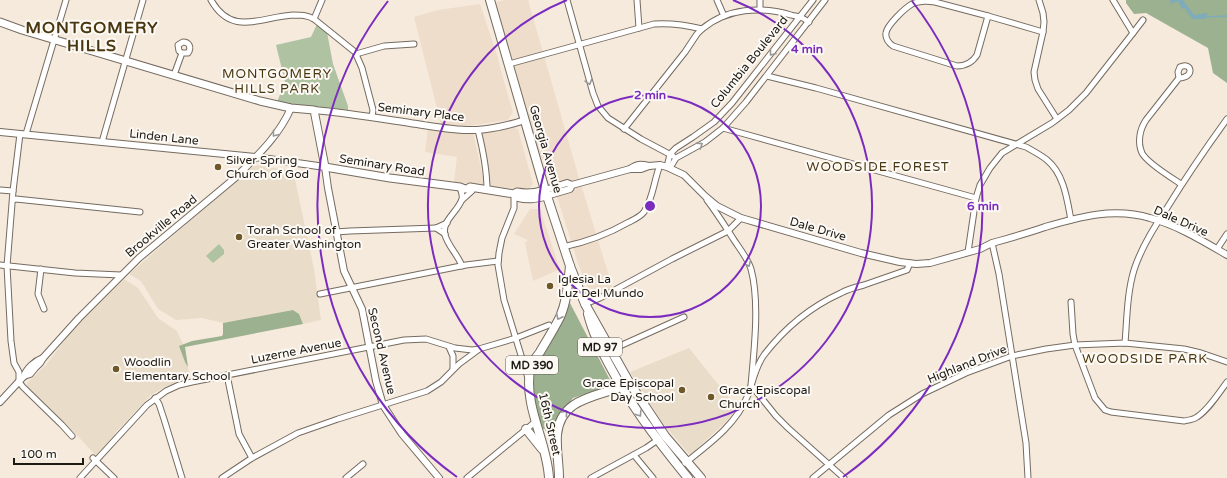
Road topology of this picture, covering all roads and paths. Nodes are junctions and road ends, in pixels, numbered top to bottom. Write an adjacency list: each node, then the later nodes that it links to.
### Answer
1 (66, 0): 26 (street)
2 (143, 0): 31 (street)
3 (211, 0): 18 (street)
4 (322, 0): 18 (street)
5 (491, 0): 32 (main road, Georgia Avenue / MD 97)
6 (567, 0): 28 (street)
7 (637, 0): 22 (street)
8 (717, 0): 15 (street)
9 (760, 0): 14 (street)
10 (813, 0): 17 (street, Columbia Boulevard)
11 (825, 0): 21 (street, Columbia Boulevard)
12 (1039, 0): 24 (street)
13 (1113, 0): 25 (street)
14 (760, 10): 15 (street); 17 (street)
15 (724, 16): 23 (street)
16 (988, 16): 16 (street); 24 (street)
17 (800, 17): 21 (street); 49 (street, Columbia Boulevard, one-way to 49)
18 (314, 20): 30 (street)
19 (1144, 20): 25 (street)
20 (0, 22): 26 (main road)
21 (809, 22): 34 (street, Columbia Boulevard)
22 (639, 28): 23 (street); 28 (street)
23 (702, 30): 43 (street)
24 (1043, 32): 39 (street)
25 (1133, 33): 39 (street)
26 (55, 40): 31 (main road); 46 (street)
27 (414, 44): 30 (street)
28 (579, 44): 32 (street); 43 (street, one-way to 43)
29 (182, 53): 33 (street)
30 (356, 54): 38 (street)
31 (125, 61): 33 (main road); 47 (street)
32 (509, 64): 41 (main road, Georgia Avenue / MD 97)
33 (174, 76): 36 (main road)
34 (767, 76): 42 (street, Columbia Boulevard); 48 (street)
35 (1179, 78): 55 (street)
36 (291, 108): 37 (main road); 50 (street, Brookville Road, one-way to 50)
37 (314, 110): 38 (street, Seminary Place); 54 (main road, Seminary Road)
38 (372, 117): 44 (street, Seminary Place)
39 (1057, 119): 48 (street)
40 (1227, 119): 55 (street)
41 (525, 120): 44 (street, Seminary Place); 61 (main road, Georgia Avenue / MD 97)
42 (723, 128): 51 (street, Columbia Boulevard, one-way to 42); 64 (street)
43 (624, 129): 49 (street)
44 (478, 130): 59 (street)
45 (0, 132): 46 (street, Linden Lane)
46 (23, 134): 47 (street, Linden Lane); 60 (street)
47 (102, 142): 50 (street, Linden Lane)
48 (1016, 144): 64 (street); 69 (street)
49 (670, 154): 51 (street); 53 (street)
50 (255, 157): 54 (street, Linden Lane); 89 (street, Brookville Road)
51 (678, 158): 53 (street, Columbia Boulevard)
52 (660, 165): 53 (street); 61 (street); 78 (street)
53 (669, 167): 63 (street, Dale Drive)
54 (326, 168): 56 (main road, Seminary Road); 74 (street, Second Avenue)
55 (1181, 184): 70 (street)
56 (460, 187): 57 (main road, Seminary Road); 66 (street)
57 (473, 188): 59 (main road, Seminary Road); 66 (street)
58 (0, 190): 60 (street)
59 (487, 190): 62 (main road, Seminary Road)
60 (13, 191): 65 (street)
61 (546, 193): 62 (main road, Seminary Road); 78 (main road, Georgia Avenue / MD 97)
62 (514, 194): 82 (street)
63 (705, 196): 68 (street, Dale Drive); 73 (street)
64 (976, 198): 80 (street)
65 (13, 200): 67 (street); 85 (street)
66 (462, 200): 71 (street)
67 (140, 212)
68 (741, 218): 73 (street); 83 (street, Dale Drive)
69 (1071, 220): 70 (street, Dale Drive); 77 (street, Dale Drive)
70 (1158, 221): 79 (street, Dale Drive); 98 (street)
71 (447, 223): 72 (street); 75 (street)
72 (436, 228): 74 (street); 75 (street)
73 (728, 231): 93 (street); 112 (street, one-way to 112)
74 (336, 232): 90 (street, Second Avenue)
75 (445, 234): 86 (street)
76 (1227, 234): 79 (street)
77 (992, 243): 80 (street, Dale Drive); 104 (street)
78 (564, 247): 87 (main road, Georgia Avenue / MD 97)
79 (1217, 249): 81 (street, Dale Drive)
80 (968, 252): 83 (street, Dale Drive)
81 (1227, 255)
82 (498, 261): 86 (street); 97 (street)
83 (910, 263): 112 (street)
84 (0, 265): 85 (street)
85 (7, 266): 88 (street); 109 (street)
86 (462, 266): 90 (street)
87 (570, 266): 93 (main road, Georgia Avenue / MD 97); 108 (main road, 16th Street / MD 390, one-way to 108)
88 (41, 269): 89 (street); 94 (street)
89 (121, 275): 109 (street, Brookville Road)
90 (351, 288): 91 (street); 100 (street, Second Avenue)
91 (320, 294)
92 (1071, 302): 99 (street)
93 (585, 304): 103 (main road, Georgia Avenue / MD 97); 113 (main road, Georgia Avenue / MD 97)
94 (44, 309)
95 (684, 317): 103 (street)
96 (549, 324): 97 (street, Luzerne Avenue)
97 (516, 338): 102 (street, Luzerne Avenue); 108 (street)
98 (1125, 343): 99 (street, Highland Drive); 105 (street, Highland Drive)
99 (1075, 345): 104 (street, Highland Drive); 111 (street)
100 (369, 347): 101 (street, Luzerne Avenue); 107 (street, Luzerne Avenue); 116 (street, Second Avenue)
101 (449, 347): 102 (street, Luzerne Avenue); 106 (street)
102 (479, 349): 106 (street)
103 (611, 350): 110 (main road, Georgia Avenue / MD 97)
104 (1012, 356): 128 (street, Highland Drive); 145 (street)
105 (1227, 362)
106 (453, 369): 116 (street)
107 (227, 375): 114 (street, Luzerne Avenue); 124 (street)
108 (529, 381): 117 (main road, 16th Street / MD 390)
109 (19, 382): 115 (street, Brookville Road); 119 (street)
110 (629, 382): 113 (main road, 16th Street); 120 (main road, Georgia Avenue / MD 97)
111 (1227, 382)
112 (751, 385): 126 (street); 128 (street)
113 (621, 387): 121 (main road, Georgia Avenue / MD 97, one-way to 121); 138 (main road, 16th Street, one-way to 113)
114 (155, 398): 125 (street, Luzerne Avenue); 132 (street)
115 (0, 402)
116 (384, 405): 124 (street); 135 (street, Second Avenue)
117 (535, 422): 118 (street); 122 (main road, 16th Street / MD 390)
118 (526, 429): 122 (main road); 136 (street)
119 (72, 436)
120 (665, 436): 121 (street); 126 (main road, Georgia Avenue / MD 97)
121 (658, 440): 123 (street); 129 (main road, Georgia Avenue / MD 97)
122 (546, 454): 137 (main road, 16th Street / MD 390)
123 (634, 455): 139 (street); 140 (street)
124 (252, 458): 133 (street)
125 (94, 460): 130 (street, Luzerne Avenue); 131 (street)
126 (687, 462): 129 (street); 142 (main road, Georgia Avenue / MD 97)
127 (363, 464): 134 (street)
128 (829, 464): 143 (street, Highland Drive); 144 (street)
129 (680, 468): 141 (main road, Georgia Avenue / MD 97)
130 (80, 478)
131 (114, 478)
132 (182, 478)
133 (222, 478)
134 (346, 478)
135 (439, 478)
136 (467, 478)
137 (549, 478)
138 (559, 478)
139 (592, 478)
140 (653, 478)
141 (688, 478)
142 (700, 478)
143 (812, 478)
144 (844, 478)
145 (1028, 478)

